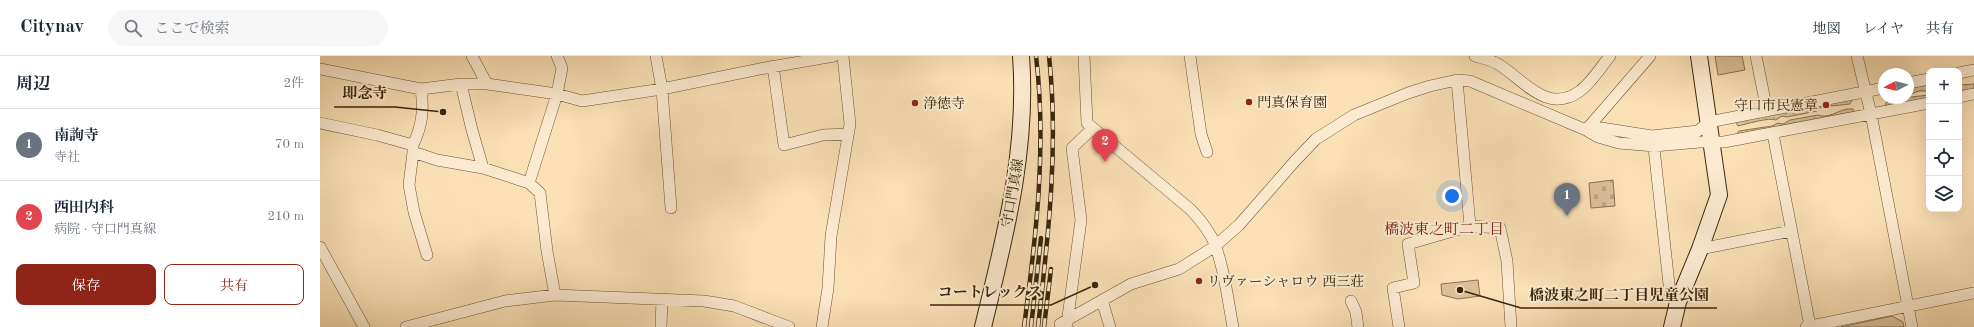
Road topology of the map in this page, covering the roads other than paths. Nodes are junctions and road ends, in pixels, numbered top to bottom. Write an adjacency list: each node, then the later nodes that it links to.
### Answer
1 (472, 56): 23 (street)
2 (557, 56): 28 (street)
3 (656, 56): 25 (street)
4 (834, 56): 15 (street)
5 (843, 56): 38 (street)
6 (1021, 56): 66 (street, 守口門真線)
7 (1084, 56): 36 (street)
8 (1190, 56): 43 (street)
9 (1475, 56): 10 (street)
10 (1610, 56)
11 (1650, 56): 37 (street)
12 (1699, 56): 34 (street)
13 (1756, 56): 32 (street)
14 (1857, 56): 27 (street)
15 (773, 66): 25 (street); 38 (street)
16 (320, 69): 24 (street)
17 (1974, 70): 18 (street)
18 (1962, 72)
19 (1457, 80): 37 (street); 47 (street); 50 (street)
20 (1926, 80): 21 (street)
21 (1914, 82)
22 (461, 84): 23 (street); 24 (street); 44 (street)
23 (487, 84): 28 (street)
24 (421, 89): 42 (street)
25 (662, 89): 28 (street); 46 (street)
26 (1878, 89): 27 (street)
27 (1866, 92): 32 (street); 33 (street)
28 (557, 94): 45 (street)
29 (1974, 94): 30 (street)
30 (1962, 96)
31 (1926, 104): 33 (street)
32 (1767, 111): 34 (street)
33 (1871, 114): 39 (street); 59 (street)
34 (1709, 122): 40 (street); 41 (street)
35 (320, 123): 42 (street)
36 (1093, 128): 50 (street); 60 (street)
37 (1586, 130): 40 (street)
38 (848, 134): 65 (street)
39 (1773, 134): 41 (street); 48 (street)
40 (1653, 141): 41 (street); 58 (street)
41 (1712, 142): 51 (street)
42 (413, 148): 44 (street); 52 (street)
43 (1207, 152)
44 (483, 168): 45 (street)
45 (529, 183): 54 (street)
46 (672, 208)
47 (1470, 226): 70 (street); 71 (street)
48 (1791, 231): 51 (street); 73 (street)
49 (320, 247): 61 (street)
50 (1214, 247): 56 (street); 68 (street)
51 (1700, 249): 58 (street)
52 (427, 255)
53 (1974, 293): 59 (street)
54 (555, 294): 55 (street); 62 (street)
55 (662, 299): 63 (street); 64 (street)
56 (1102, 300): 60 (street); 67 (street)
57 (1351, 301): 69 (street)
58 (1678, 302): 72 (street)
59 (1908, 307): 73 (street); 74 (street)
60 (1065, 323)
61 (364, 327)
62 (406, 327)
63 (661, 327)
64 (789, 327)
65 (822, 327)
66 (983, 327)
67 (1110, 327)
68 (1233, 327)
69 (1358, 327)
70 (1399, 327)
71 (1511, 327)
72 (1672, 327)
73 (1808, 327)
74 (1912, 327)

